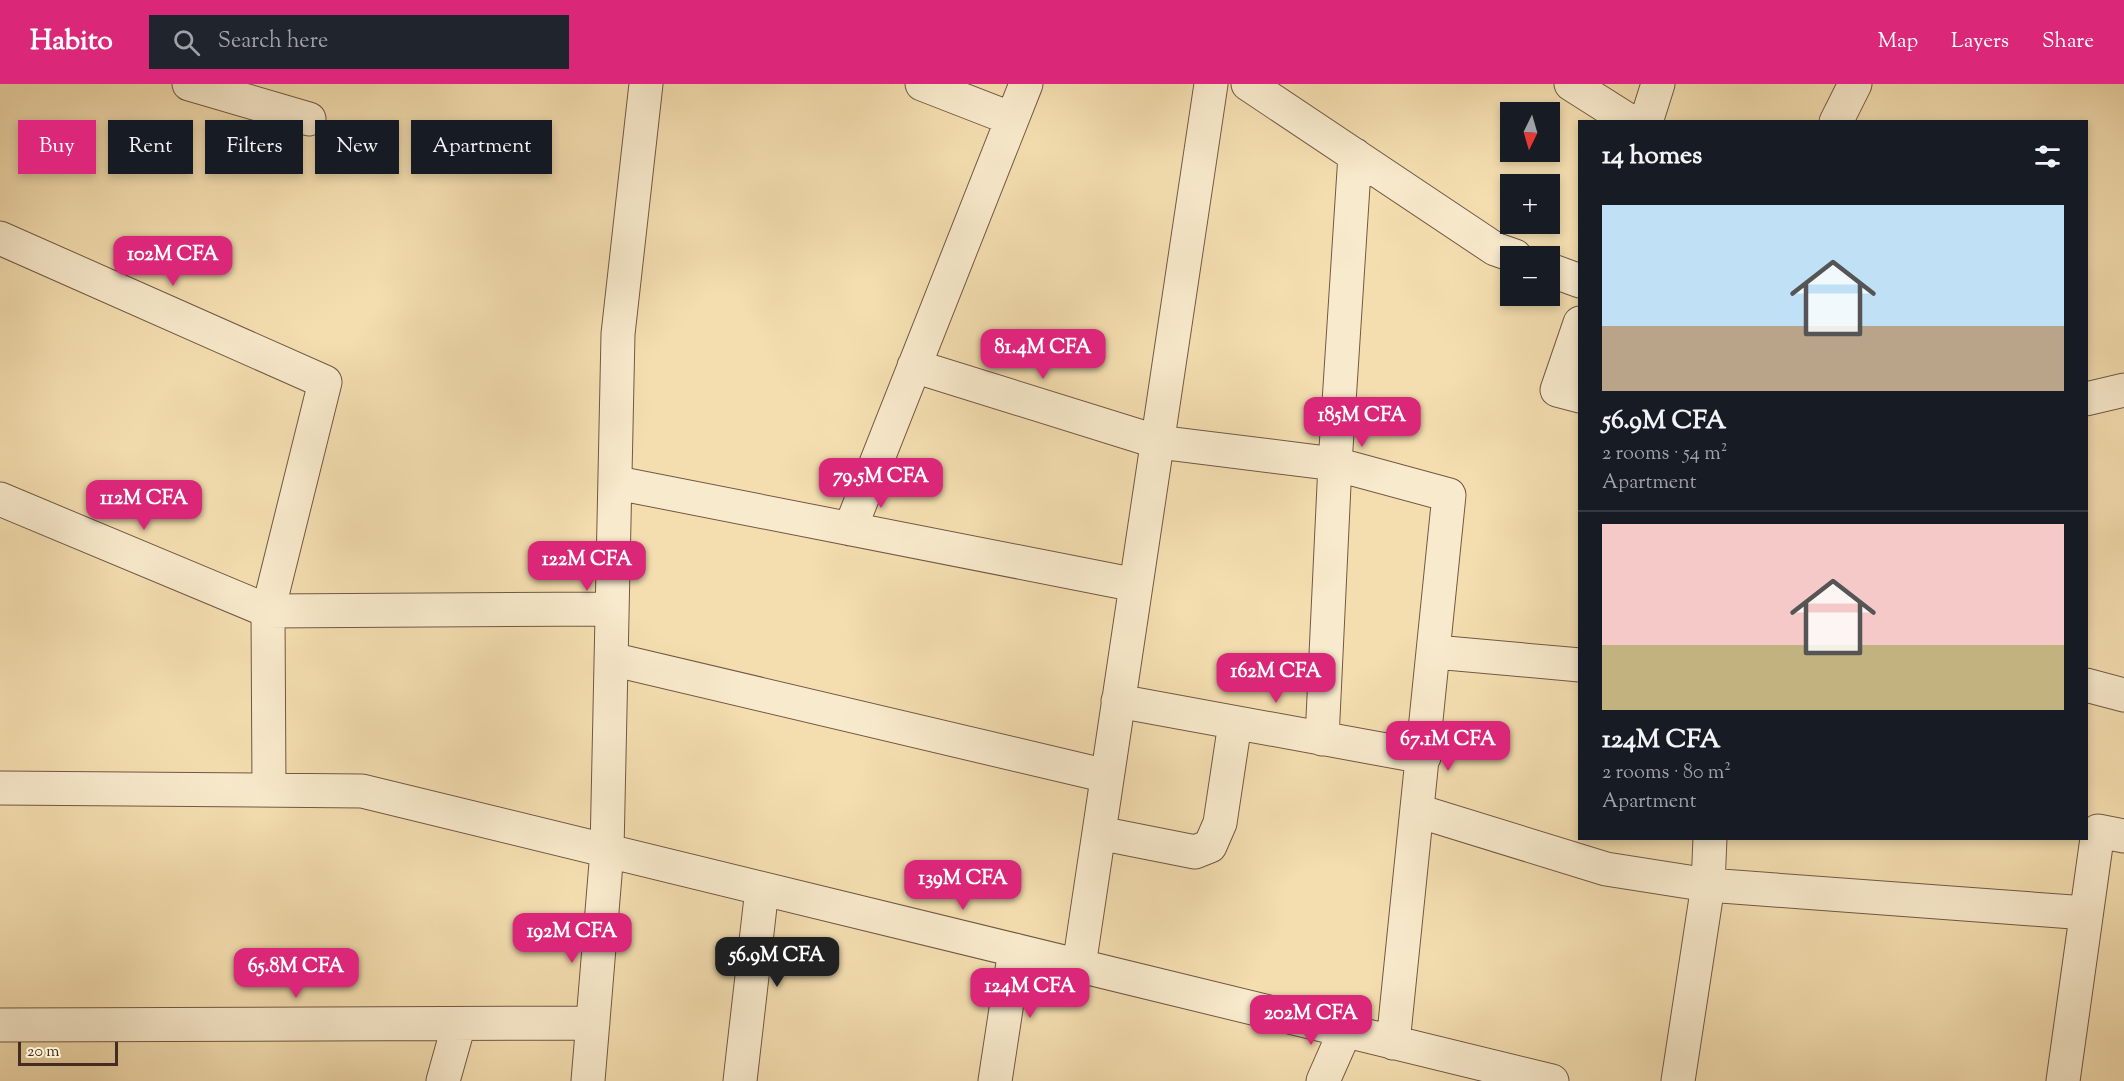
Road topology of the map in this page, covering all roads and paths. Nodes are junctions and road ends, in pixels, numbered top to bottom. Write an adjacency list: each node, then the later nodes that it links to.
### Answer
1 (189, 84): 10 (street)
2 (646, 84): 27 (street)
3 (922, 84): 11 (street)
4 (1026, 84): 11 (street)
5 (1211, 84): 25 (street)
6 (1248, 84): 15 (street)
7 (1571, 84): 12 (street)
8 (1658, 84): 13 (street)
9 (1855, 84): 14 (street)
10 (309, 119)
11 (1012, 119): 21 (street)
12 (1628, 120)
13 (1647, 120)
14 (1837, 120)
15 (1355, 155): 17 (street); 26 (street)
16 (0, 238): 32 (street)
17 (1500, 251)
18 (1560, 274): 19 (street)
19 (1578, 280)
20 (1578, 329): 23 (street)
21 (914, 366): 25 (street); 29 (street)
22 (2124, 390): 24 (street)
23 (1578, 395)
24 (2088, 399)
25 (1158, 442): 26 (street); 30 (street)
26 (1335, 464): 33 (street); 40 (street)
27 (617, 483): 29 (street); 31 (street)
28 (0, 499): 32 (street)
29 (850, 529): 30 (street)
30 (1136, 585): 38 (street)
31 (612, 609): 32 (street); 34 (street)
32 (268, 611): 44 (street)
33 (1435, 652): 35 (street); 41 (street)
34 (611, 659): 42 (street); 49 (street)
35 (1578, 665)
36 (2088, 685): 37 (street)
37 (2124, 694)
38 (1118, 701): 39 (street); 42 (street)
39 (1235, 723): 40 (street); 46 (street)
40 (1322, 739): 41 (street)
41 (1424, 758): 45 (street)
42 (1107, 777): 46 (street)
43 (0, 788): 44 (street)
44 (269, 790): 49 (street)
45 (1418, 812): 50 (street); 59 (street)
46 (1099, 833): 54 (street)
47 (2124, 836): 52 (street)
48 (1710, 840): 50 (street)
49 (607, 851): 51 (street); 55 (street)
50 (1708, 885): 52 (street); 66 (street)
51 (762, 889): 53 (street); 62 (street)
52 (2086, 913): 67 (street)
53 (1015, 950): 54 (street); 63 (street)
54 (1079, 966): 58 (street)
55 (593, 1023): 56 (street); 61 (street)
56 (459, 1024): 57 (street); 60 (street)
57 (0, 1025)
58 (1345, 1031): 59 (street); 64 (street)
59 (1393, 1043): 65 (street)
60 (443, 1081)
61 (588, 1081)
62 (740, 1081)
63 (995, 1081)
64 (1323, 1081)
65 (1552, 1081)
66 (1678, 1081)
67 (2063, 1081)

